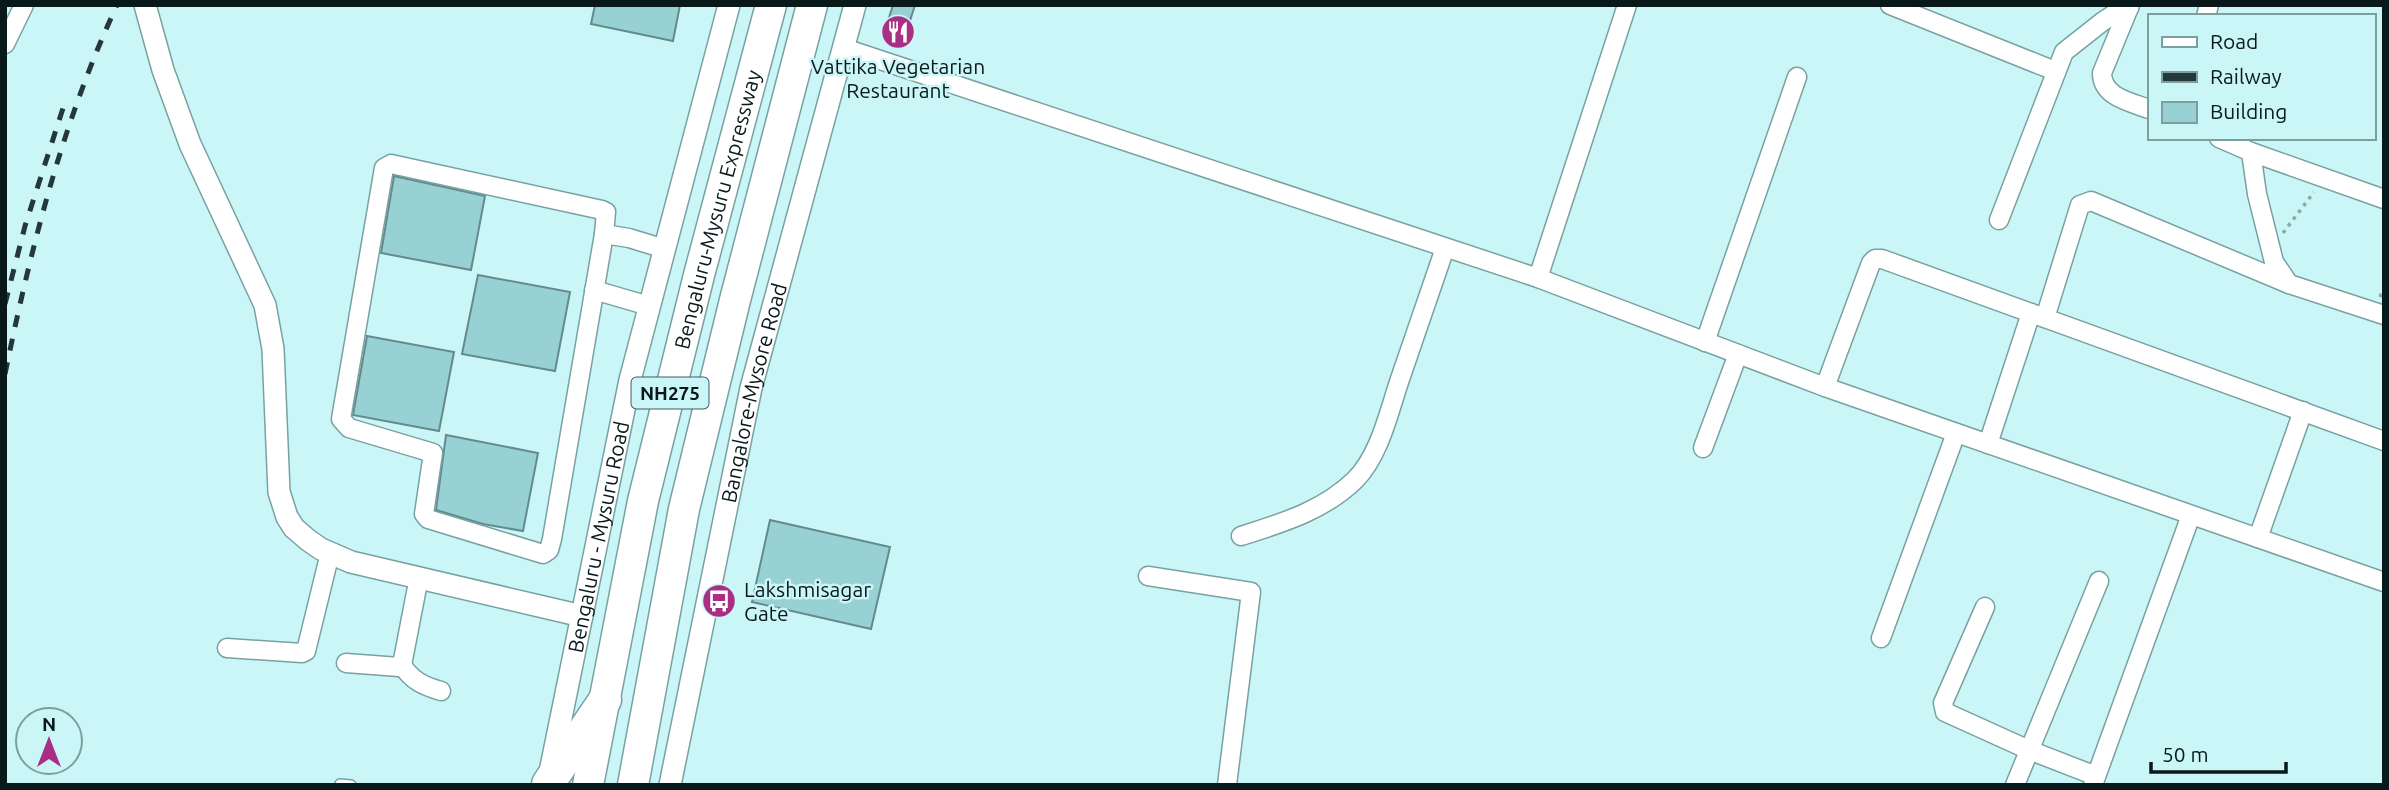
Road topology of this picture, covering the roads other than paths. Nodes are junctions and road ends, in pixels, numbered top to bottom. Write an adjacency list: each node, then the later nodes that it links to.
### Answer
1 (24, 5): 10 (street)
2 (145, 5): 39 (street)
3 (729, 5): 21 (street, Bengaluru - Mysuru Road / NH275)
4 (771, 5): 51 (highway, Bengaluru-Mysuru Expressway / NH275)
5 (813, 5): 56 (highway, Bengaluru-Mysuru Expressway / NH275)
6 (855, 5): 11 (street, Bangalore-Mysore Road)
7 (1627, 5): 22 (street)
8 (1890, 5): 12 (street)
9 (2130, 6): 12 (street); 14 (street)
10 (5, 44)
11 (844, 48): 20 (street); 57 (street, Bangalore-Mysore Road)
12 (2055, 71): 18 (street)
13 (1797, 77): 28 (street)
14 (2148, 109)
15 (2224, 140): 16 (street)
16 (2251, 152): 17 (street); 23 (street)
17 (2384, 199)
18 (1998, 220)
19 (604, 234): 21 (street); 24 (street); 24 (street)
20 (1445, 248): 22 (street); 37 (street)
21 (665, 249): 25 (street, Bengaluru - Mysuru Road / NH275)
22 (1538, 278): 28 (street)
23 (2288, 284): 26 (street); 27 (street)
24 (594, 290): 25 (street)
25 (649, 306): 45 (street, Bengaluru - Mysuru Road / NH275)
26 (2038, 315): 30 (street); 31 (street); 34 (street)
27 (2384, 315)
28 (1705, 342): 29 (street)
29 (1738, 355): 30 (street); 35 (street)
30 (1825, 387): 32 (street)
31 (2303, 411): 33 (street); 38 (street)
32 (1956, 433): 34 (street); 46 (street)
33 (2384, 441)
34 (1988, 444): 36 (street)
35 (1703, 448)
36 (2191, 515): 38 (street); 53 (street)
37 (1241, 536)
38 (2258, 538): 43 (street)
39 (330, 553): 41 (street); 47 (street)
40 (1148, 576): 58 (street)
41 (419, 577): 45 (street); 49 (street)
42 (2099, 581): 52 (street)
43 (2384, 582)
44 (1985, 607): 52 (street)
45 (582, 616): 54 (street, Bengaluru - Mysuru Road / NH275)
46 (1881, 638)
47 (227, 648)
48 (346, 663): 49 (street)
49 (402, 665): 50 (street)
50 (441, 691)
51 (605, 700): 54 (highway); 55 (highway, Bengaluru-Mysuru Expressway / NH275)
52 (2029, 750): 53 (street); 59 (street)
53 (2095, 781)
54 (548, 784)
55 (588, 785)
56 (633, 785)
57 (670, 785)
58 (1227, 785)
59 (2015, 785)

